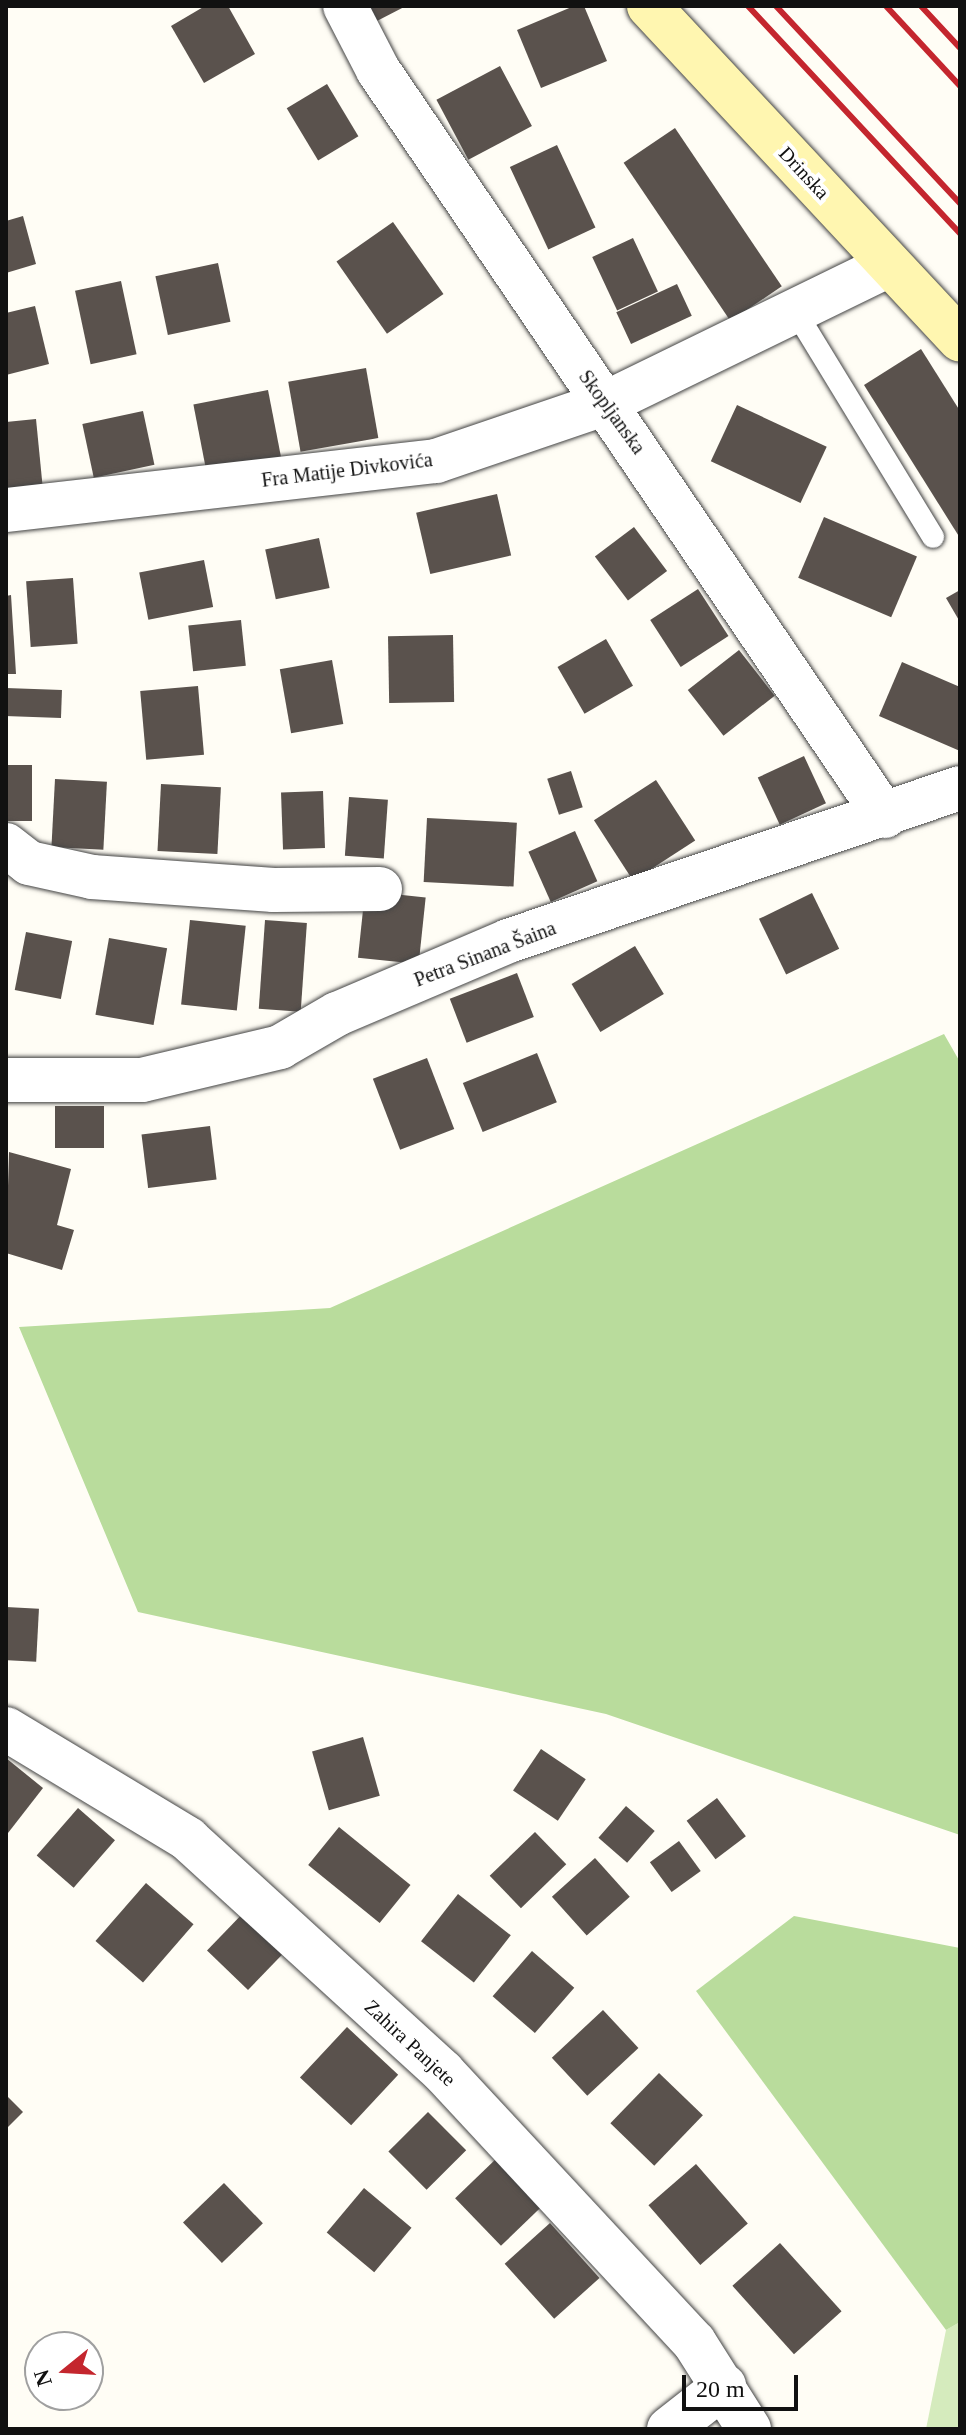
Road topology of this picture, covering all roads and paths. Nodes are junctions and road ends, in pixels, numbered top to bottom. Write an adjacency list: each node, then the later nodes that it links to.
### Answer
1 (345, 6): 6 (street, Skopljanska)
2 (649, 6): 3 (main road, Drinska)
3 (889, 265): 4 (street, Fra Matije Divkovića); 5 (main road, Drinska)
4 (797, 314): 6 (street, Fra Matije Divkovića); 8 (lane)
5 (960, 340)
6 (606, 403): 7 (street, Fra Matije Divkovića); 10 (street, Skopljanska)
7 (6, 510)
8 (933, 537)
9 (960, 788): 10 (street, Petra Sinana Šaina)
10 (885, 816): 13 (street, Petra Sinana Šaina)
11 (6, 845): 12 (street)
12 (380, 889)
13 (6, 1080)
14 (6, 1729): 15 (street, Zahira Panjete)
15 (724, 2386): 16 (street); 17 (street, Zahira Panjete)
16 (669, 2429)
17 (749, 2429)

